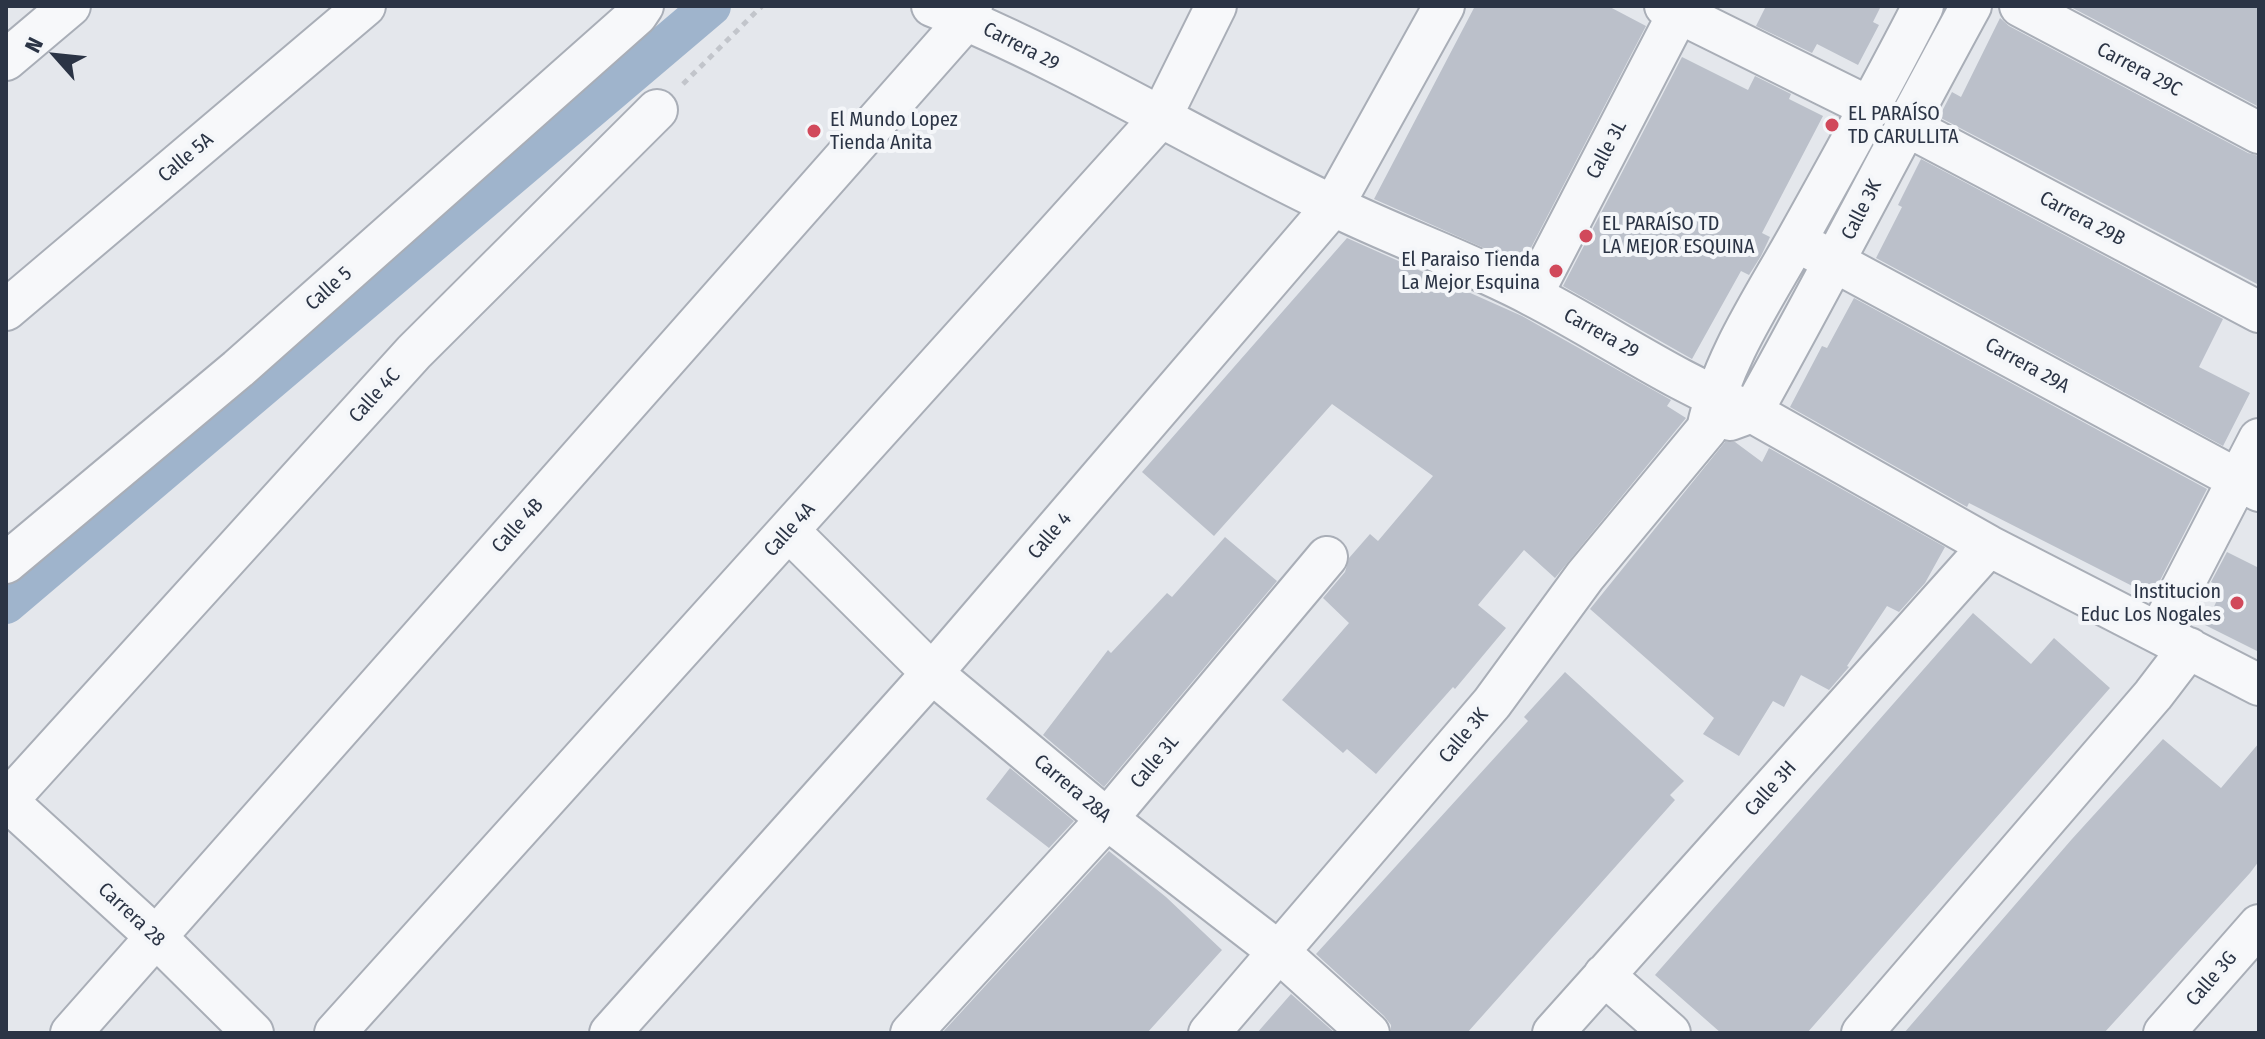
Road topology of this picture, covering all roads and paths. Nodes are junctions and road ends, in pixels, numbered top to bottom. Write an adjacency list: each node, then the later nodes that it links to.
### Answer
1 (70, 6): 12 (street)
2 (365, 6): 21 (street, Calle 5A)
3 (643, 6): 30 (street, Calle 5)
4 (762, 6): 13 (path)
5 (1216, 6): 14 (street, Calle 4A)
6 (1444, 6): 17 (street, Calle 4)
7 (1923, 6): 15 (street, Calle 3K)
8 (1971, 6): 15 (street, Calle 3K)
9 (2020, 6): 16 (street, Carrera 29C)
10 (1675, 8): 15 (street, Carrera 29B); 20 (street, Calle 3L)
11 (956, 11): 14 (street, Carrera 29); 37 (street, Calle 4B)
12 (6, 60)
13 (657, 110): 34 (street, Calle 4C)
14 (1161, 117): 17 (street, Carrera 29); 27 (street, Calle 4A)
15 (1888, 117): 18 (street, Calle 3K); 19 (street, Calle 3K); 22 (street, Carrera 29B)
16 (2259, 133)
17 (1333, 206): 20 (street, Carrera 29); 32 (street, Calle 4)
18 (1796, 241): 19 (street, Carrera 29A); 24 (street, Calle 3K)
19 (1836, 262): 23 (street, Calle 3K); 26 (street, Carrera 29A)
20 (1532, 295): 24 (street, Carrera 29)
21 (6, 310)
22 (2259, 312)
23 (1752, 412): 24 (street, Calle 3K); 28 (street)
24 (1711, 413): 38 (street, Calle 3K)
25 (2259, 439): 26 (street)
26 (2248, 486): 31 (street)
27 (789, 531): 32 (street, Carrera 28A); 42 (street, Calle 4A)
28 (1989, 546): 31 (street); 39 (street, Calle 3H)
29 (1327, 557): 35 (street, Calle 3L)
30 (6, 563)
31 (2174, 640): 33 (street); 49 (street)
32 (932, 673): 35 (street, Carrera 28A); 43 (street, Calle 4)
33 (2259, 685)
34 (6, 801): 37 (street, Carrera 28)
35 (1107, 819): 38 (street, Carrera 28A); 44 (street, Calle 3L)
36 (2259, 925): 50 (street, Calle 3G)
37 (155, 936): 40 (street, Calle 4B); 41 (street, Carrera 28)
38 (1279, 952): 45 (street, Calle 3K); 46 (street, Carrera 28A)
39 (1604, 975): 47 (street, Calle 3H); 48 (street)
40 (71, 1033)
41 (253, 1033)
42 (335, 1033)
43 (610, 1033)
44 (911, 1033)
45 (1209, 1033)
46 (1369, 1033)
47 (1553, 1033)
48 (1670, 1033)
49 (1862, 1033)
50 (2164, 1033)

